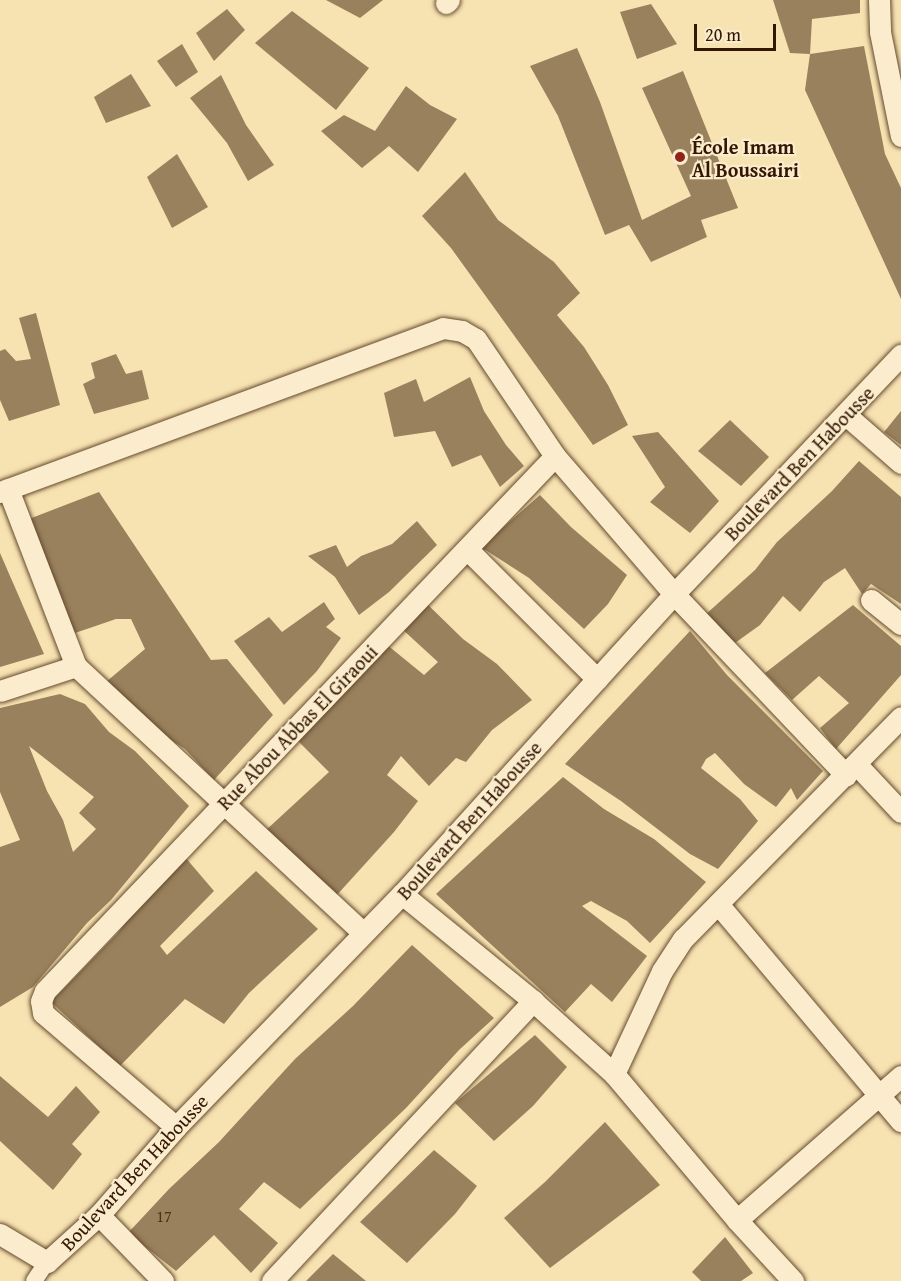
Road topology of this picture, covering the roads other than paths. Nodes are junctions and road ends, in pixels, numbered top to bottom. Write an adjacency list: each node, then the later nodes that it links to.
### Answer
1 (879, 0): 2 (street)
2 (901, 135)
3 (901, 355): 4 (street, Boulevard Ben Habousse)
4 (846, 415): 6 (street); 9 (street, Boulevard Ben Habousse)
5 (555, 456): 7 (street); 8 (street, Rue Abou Abbas El Giraoui); 9 (street)
6 (901, 463)
7 (4, 490): 12 (street)
8 (466, 549): 13 (street); 17 (street, Rue Abou Abbas El Giraoui)
9 (674, 594): 13 (street, Boulevard Ben Habousse); 16 (street)
10 (871, 600): 11 (street)
11 (901, 624)
12 (76, 666): 14 (street); 17 (street)
13 (597, 679): 19 (street, Boulevard Ben Habousse)
14 (0, 691)
15 (901, 717): 16 (street)
16 (851, 770): 18 (street); 20 (street)
17 (224, 804): 21 (street); 27 (street, Rue Abou Abbas El Giraoui)
18 (901, 812)
19 (402, 894): 21 (street, Boulevard Ben Habousse); 22 (street)
20 (718, 904): 23 (street); 25 (street)
21 (363, 933): 27 (street, Boulevard Ben Habousse)
22 (532, 1001): 23 (street); 34 (street)
23 (614, 1074): 29 (street)
24 (901, 1076): 25 (street)
25 (878, 1096): 26 (street); 29 (street)
26 (901, 1121)
27 (176, 1127): 28 (street, Boulevard Ben Habousse)
28 (99, 1215): 31 (street, Boulevard Ben Habousse); 33 (street)
29 (736, 1220): 35 (street)
30 (0, 1234): 31 (street)
31 (47, 1263): 32 (street, Boulevard Ben Habousse)
32 (34, 1281)
33 (163, 1281)
34 (272, 1281)
35 (793, 1281)

